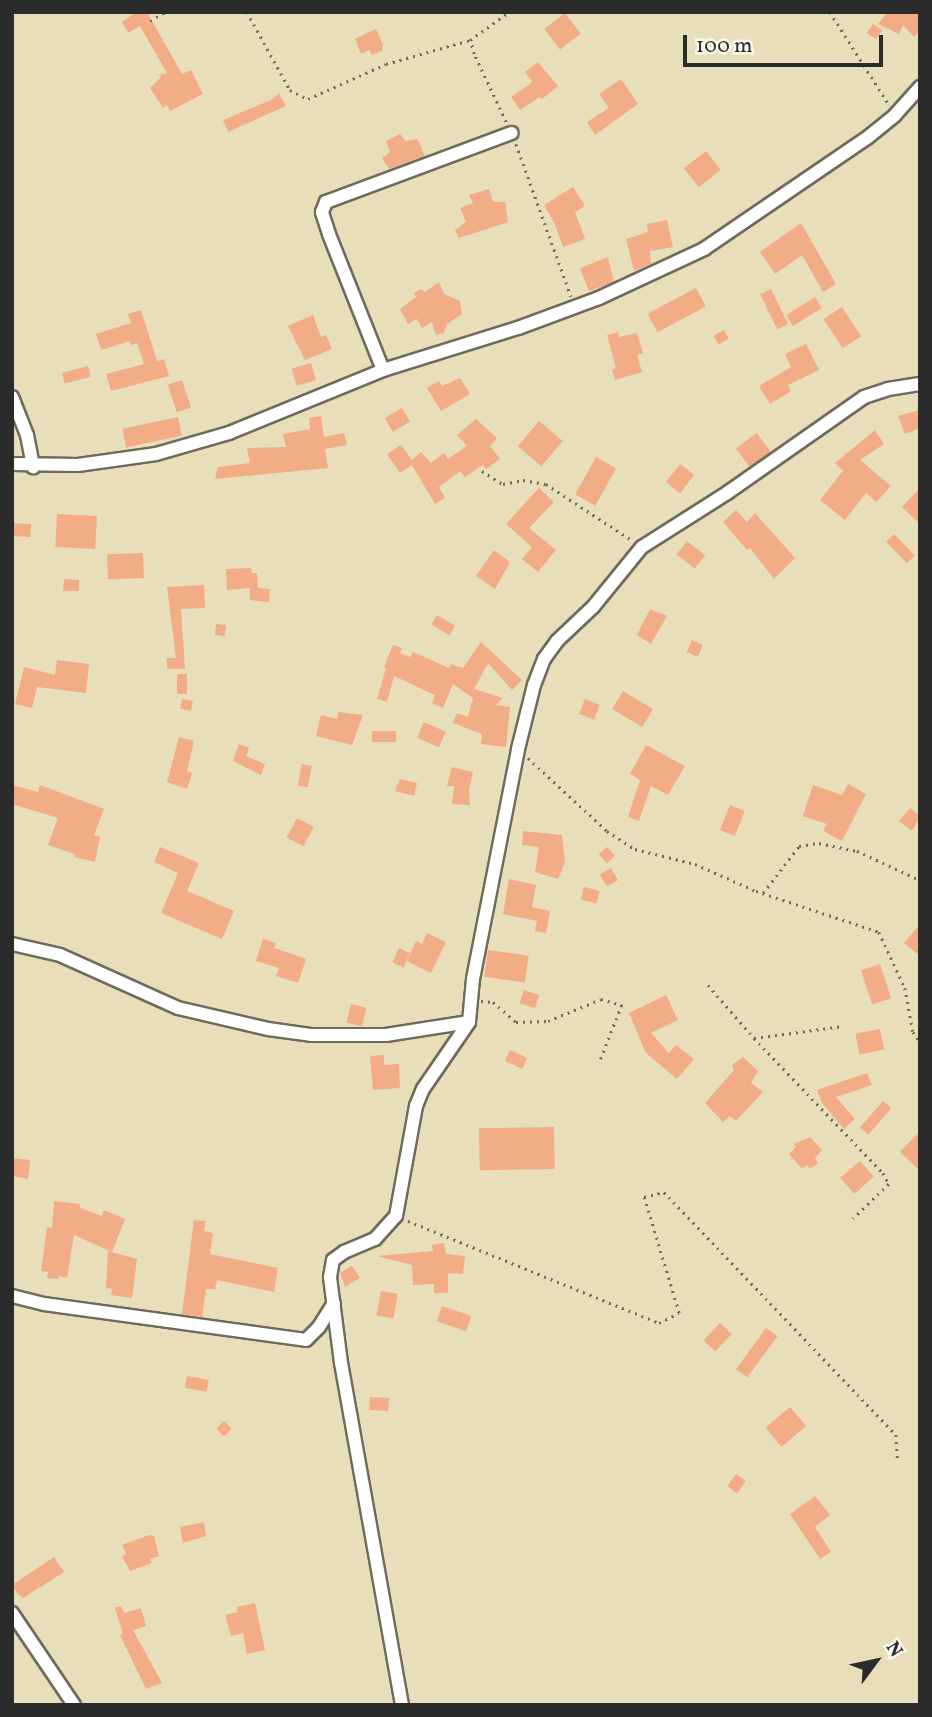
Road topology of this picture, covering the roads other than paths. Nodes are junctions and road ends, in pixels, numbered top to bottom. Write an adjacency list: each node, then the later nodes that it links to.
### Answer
1 (920, 88): 3 (street)
2 (512, 133): 3 (street)
3 (383, 370): 7 (street)
4 (920, 384): 9 (street)
5 (12, 397): 7 (street)
6 (12, 464): 7 (street)
7 (33, 467)
8 (12, 944): 9 (street)
9 (469, 1023): 11 (street)
10 (12, 1296): 11 (street)
11 (334, 1303): 16 (street)
12 (12, 1613): 13 (street)
13 (26, 1632): 14 (street); 15 (street)
14 (12, 1637)
15 (74, 1705)
16 (402, 1705)

